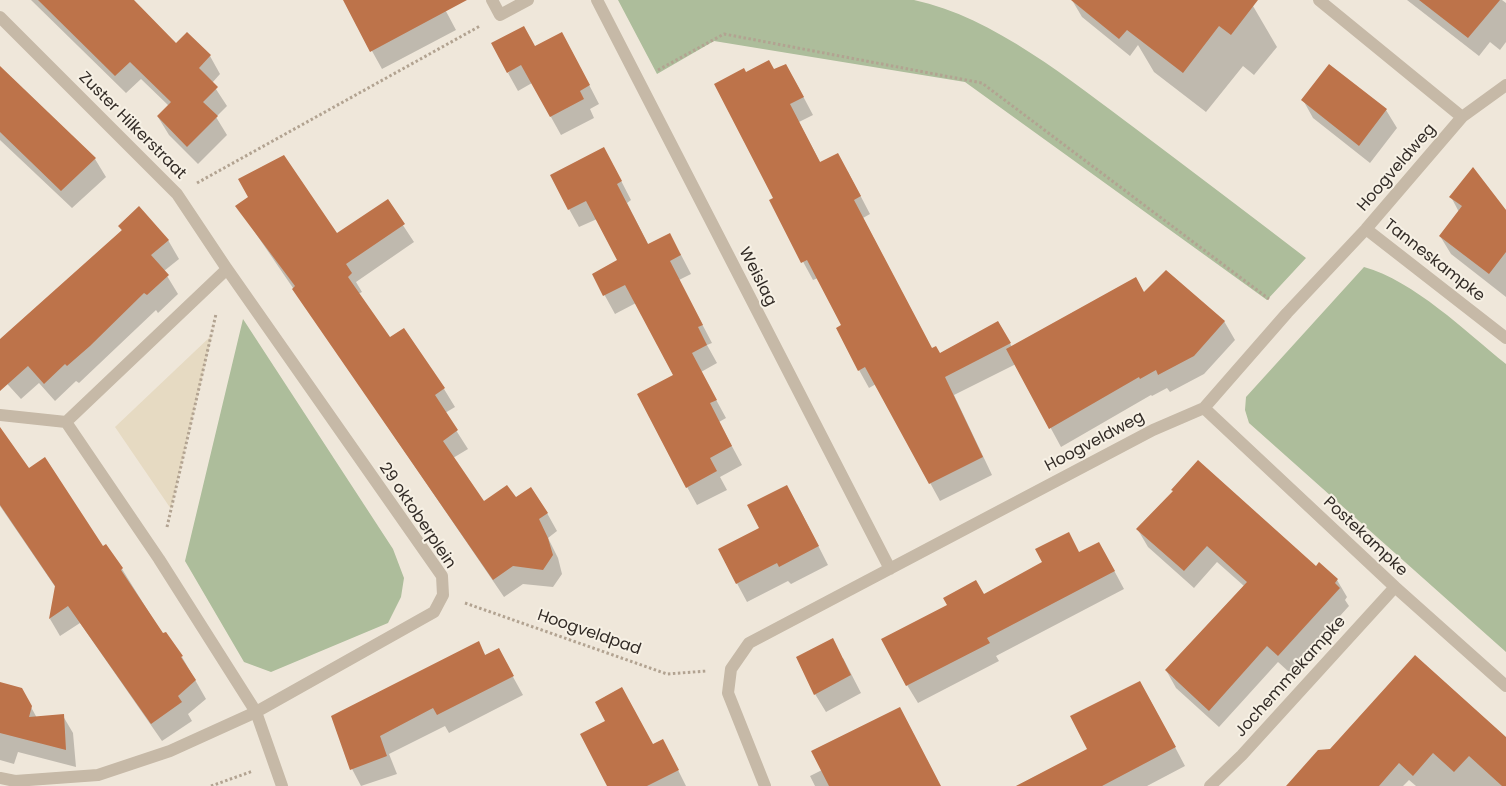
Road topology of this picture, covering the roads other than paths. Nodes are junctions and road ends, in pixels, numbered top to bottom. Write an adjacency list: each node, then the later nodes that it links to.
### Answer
1 (492, 0): 2 (street)
2 (528, 0)
3 (597, 0): 14 (street, Weislag)
4 (1319, 0): 7 (street)
5 (0, 17): 9 (street, Zuster Hilkerstraat)
6 (1506, 85): 7 (street, Hoogveldweg)
7 (1462, 117): 8 (street, Hoogveldweg)
8 (1366, 229): 10 (street, Tanneskampke); 11 (street, Hoogveldweg)
9 (226, 269): 13 (street); 17 (street, 29 oktoberplein)
10 (1506, 338)
11 (1204, 408): 14 (street, Hoogveldweg); 15 (street, Postekampke)
12 (0, 415): 13 (street)
13 (66, 422): 17 (street)
14 (890, 569): 20 (street, Hoogveldweg)
15 (1395, 587): 16 (street, Postekampke); 21 (street, Jochemmekampke)
16 (1506, 686)
17 (256, 712): 18 (street, 29 oktoberplein); 19 (street)
18 (0, 778)
19 (282, 786)
20 (765, 786)
21 (1210, 786)

